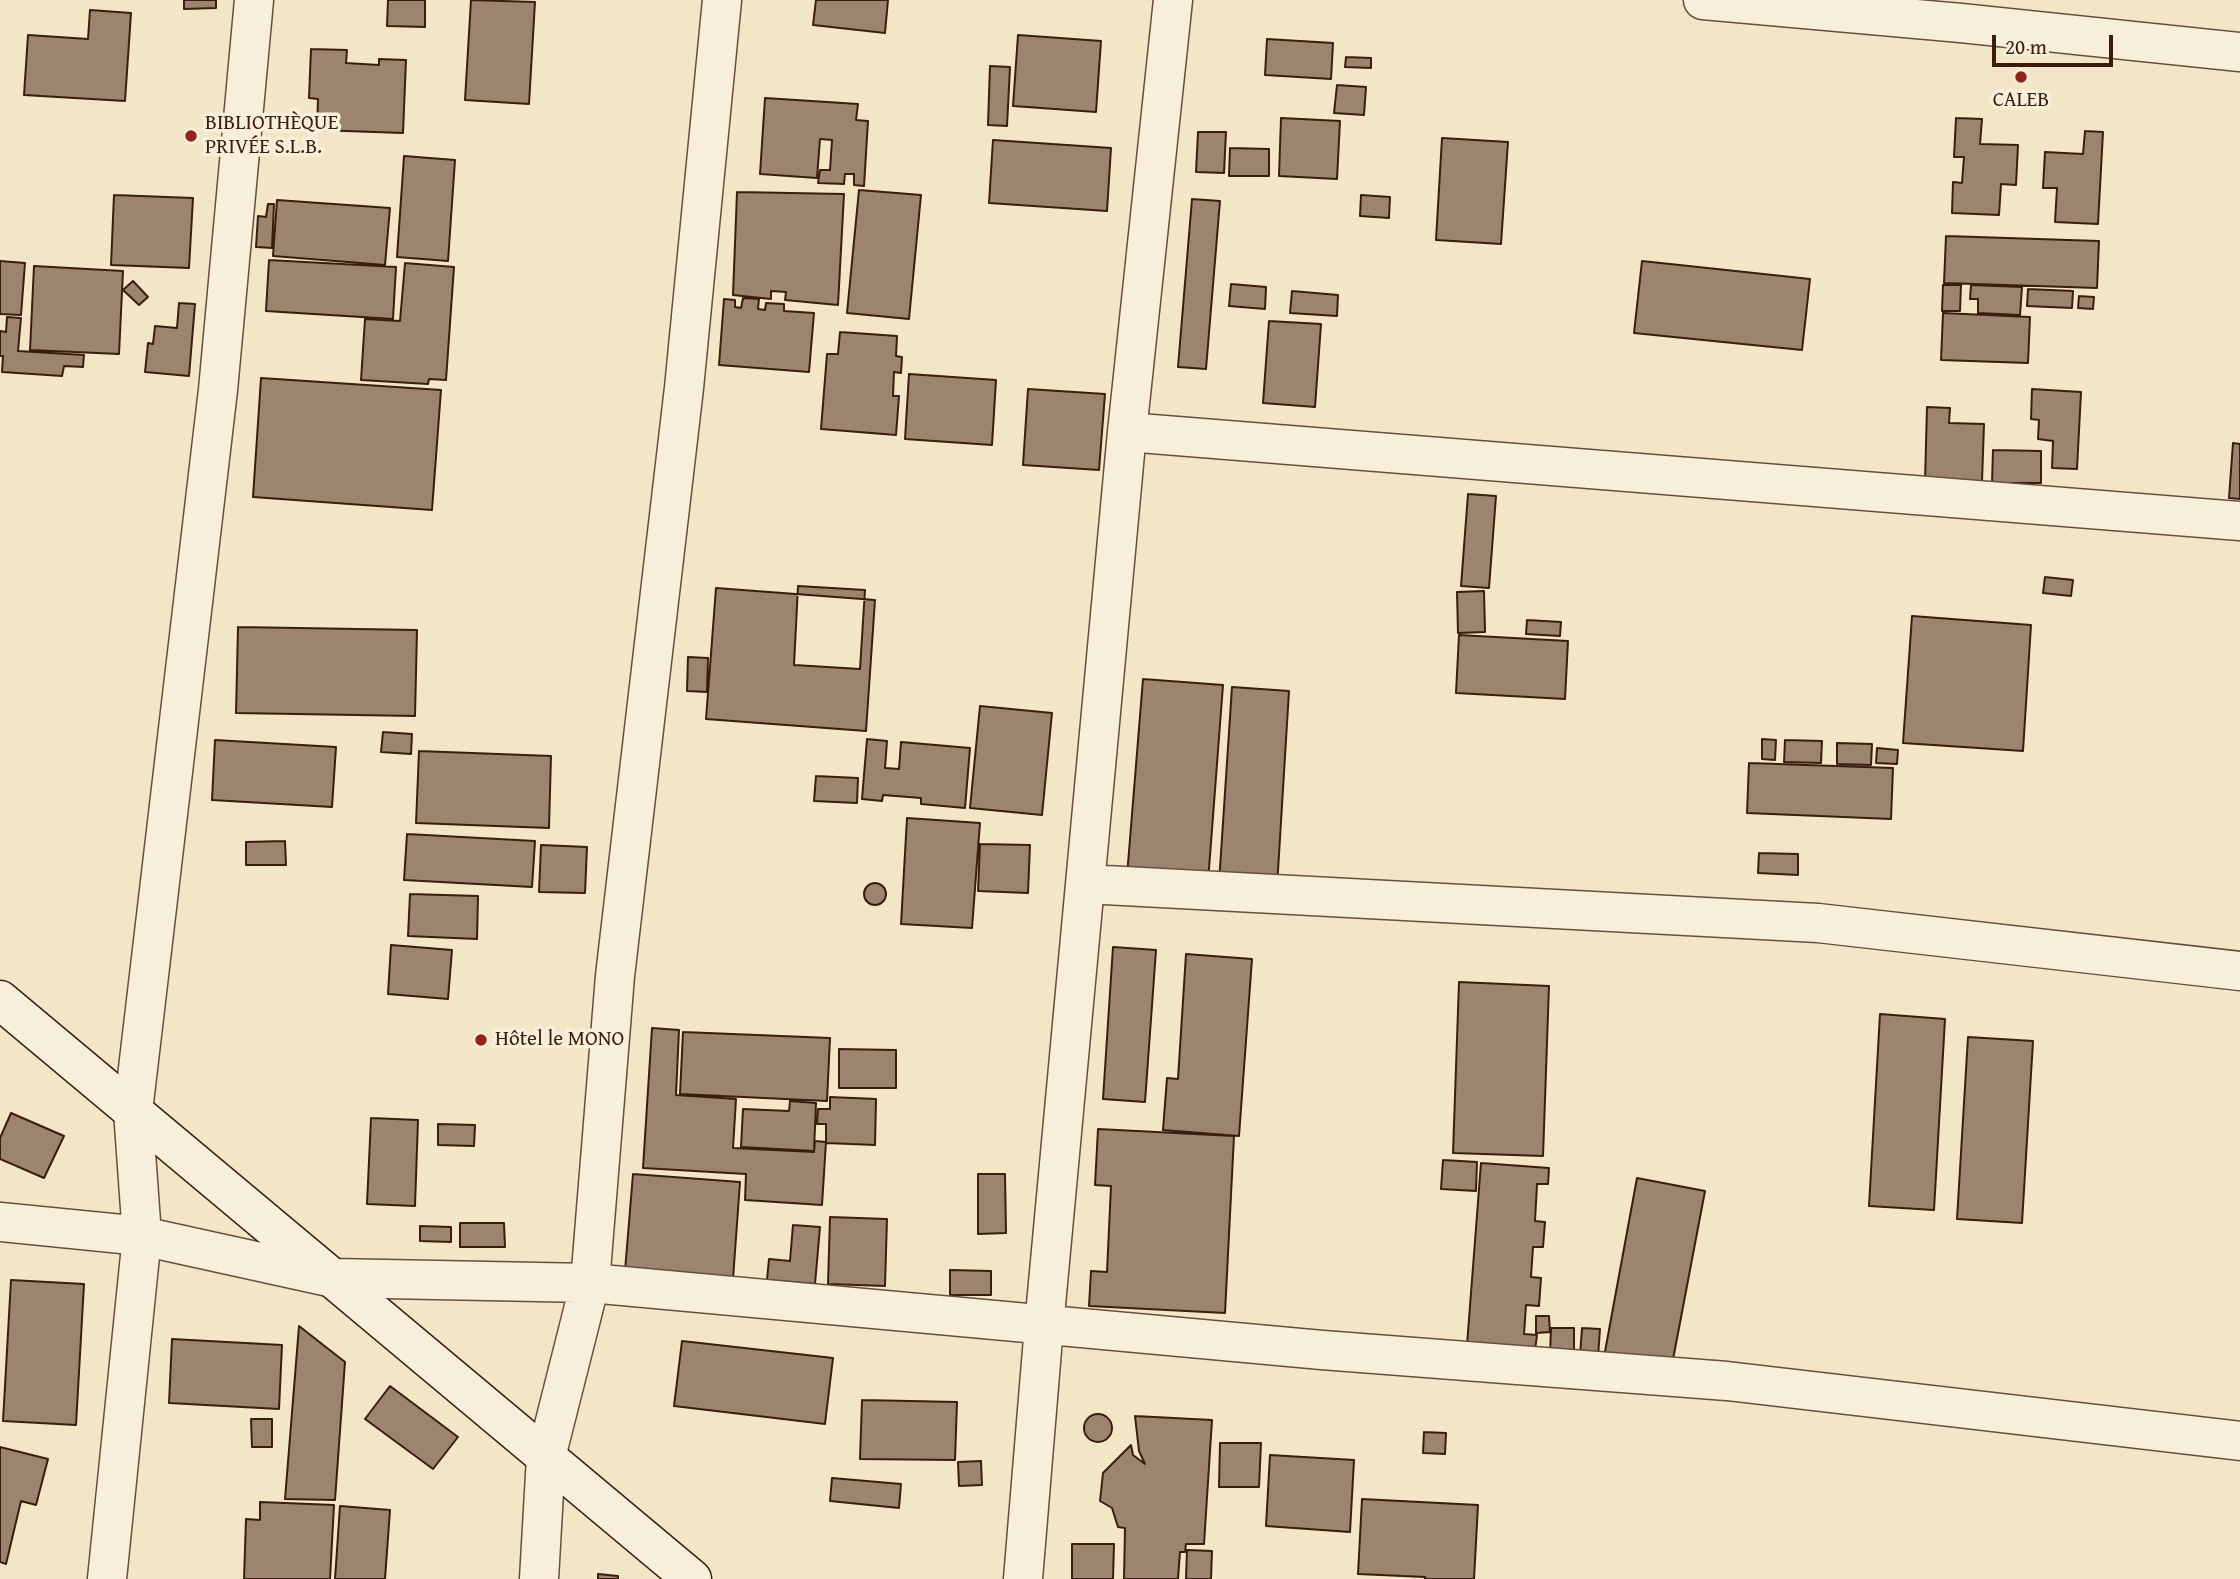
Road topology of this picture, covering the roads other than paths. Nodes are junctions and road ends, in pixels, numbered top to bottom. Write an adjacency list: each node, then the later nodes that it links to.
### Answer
1 (254, 0): 11 (street)
2 (722, 0): 15 (street)
3 (1173, 0): 6 (street)
4 (1703, 0): 5 (street)
5 (2240, 52)
6 (1127, 432): 7 (street); 8 (street)
7 (2240, 521)
8 (1086, 884): 9 (street); 16 (street)
9 (2240, 971)
10 (0, 1000): 11 (street)
11 (133, 1111): 13 (street); 14 (street)
12 (0, 1222): 13 (street)
13 (142, 1236): 14 (street); 19 (street)
14 (333, 1278): 15 (street); 18 (street)
15 (590, 1283): 16 (street); 18 (street)
16 (1044, 1326): 17 (street); 22 (street)
17 (2240, 1441)
18 (546, 1457): 20 (street); 21 (street)
19 (107, 1579)
20 (539, 1579)
21 (692, 1579)
22 (1023, 1579)

